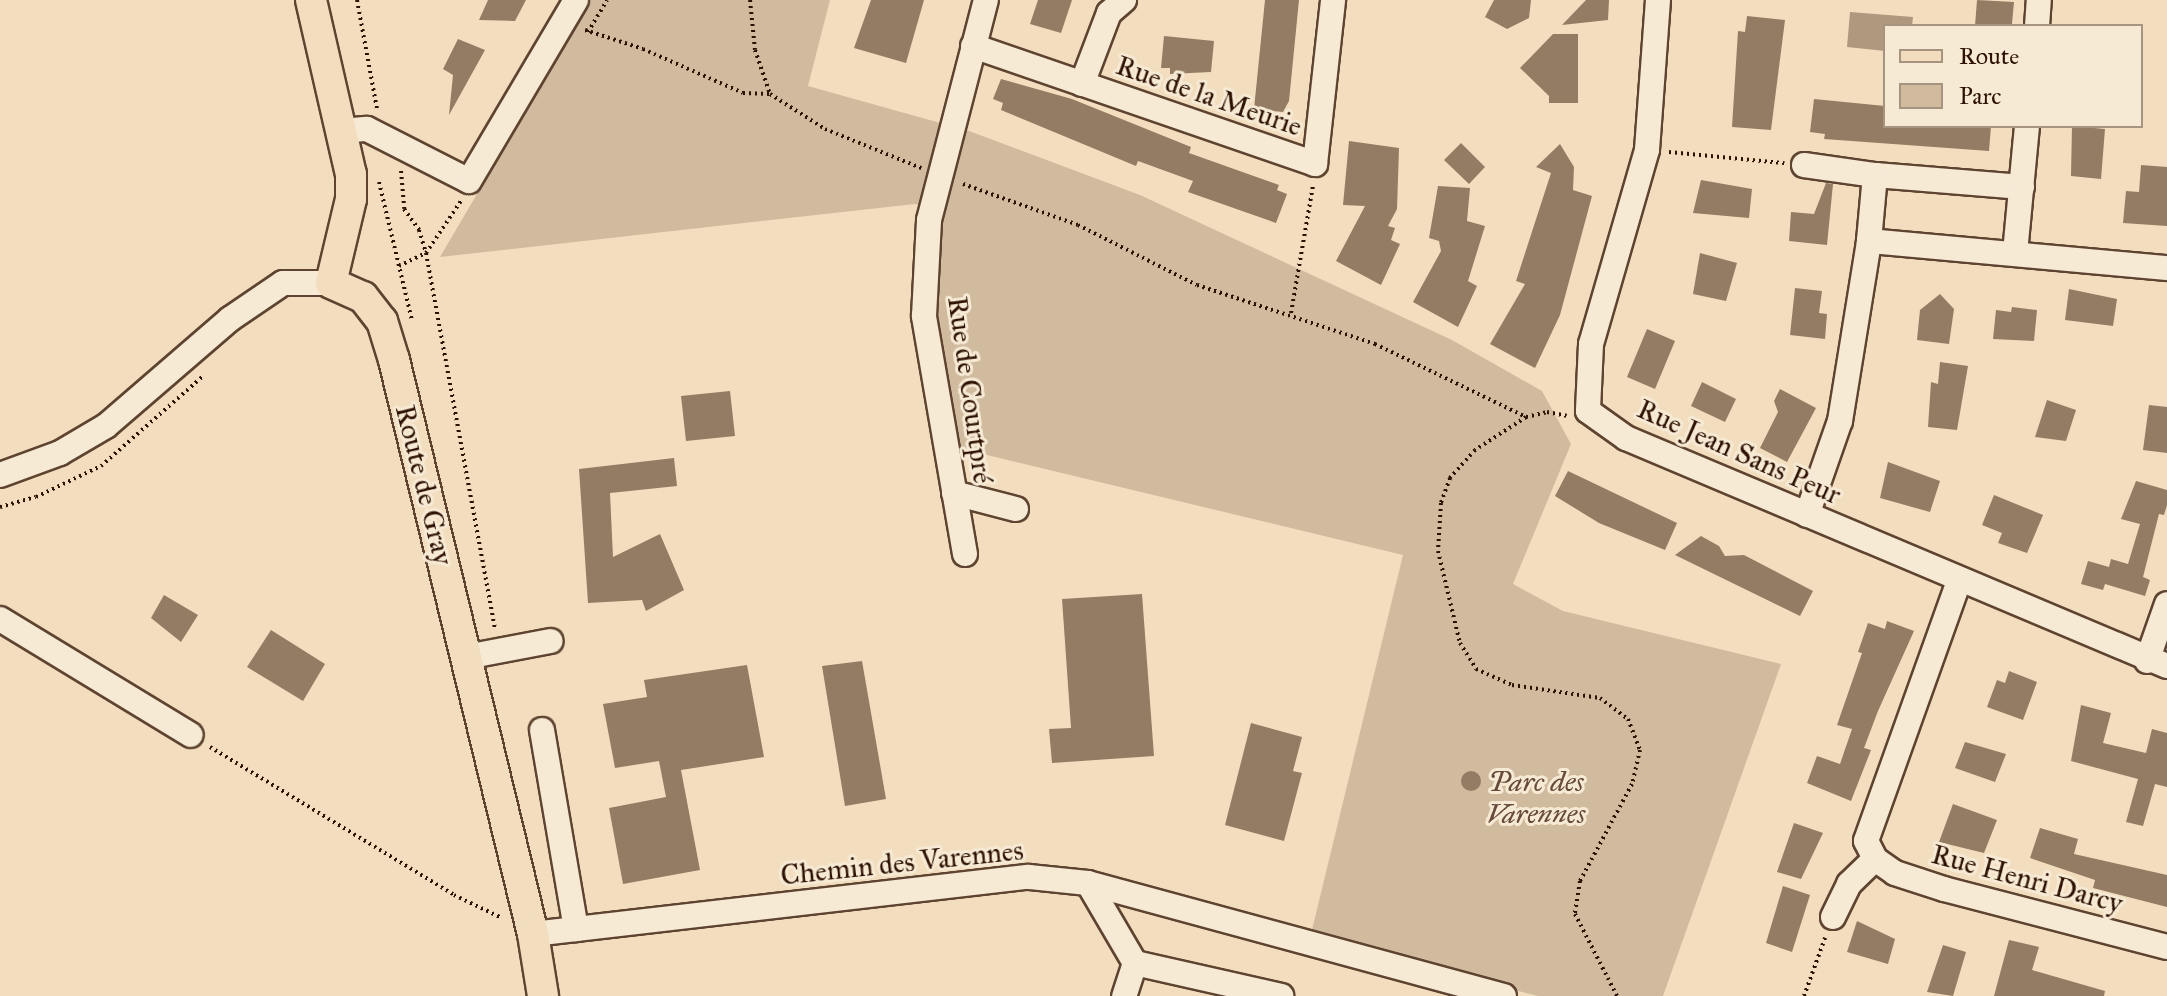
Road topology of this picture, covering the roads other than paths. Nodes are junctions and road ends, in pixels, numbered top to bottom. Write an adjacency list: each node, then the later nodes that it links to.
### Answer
1 (311, 0): 12 (main road)
2 (986, 0): 9 (street, Rue de Courtpré)
3 (1124, 0): 10 (street)
4 (1333, 0): 10 (street, Rue de la Meurie)
5 (1658, 0): 23 (street, Rue Jean Sans Peur)
6 (2039, 0): 8 (street)
7 (570, 10): 12 (street)
8 (2037, 24)
9 (973, 46): 10 (street, Rue de la Meurie); 21 (street, Rue de Courtpré)
10 (1082, 84)
11 (2027, 128): 15 (street)
12 (342, 131): 19 (main road)
13 (1804, 165): 14 (street)
14 (1875, 175): 15 (street); 16 (street)
15 (2022, 187): 17 (street)
16 (1869, 241): 17 (street); 23 (street)
17 (2015, 253): 18 (street)
18 (2167, 268)
19 (331, 283): 20 (street); 29 (main road, Route de Gray)
20 (0, 475)
21 (954, 493): 22 (street); 24 (street, Rue de Courtpré)
22 (1016, 509)
23 (1807, 515): 25 (street, Rue Jean Sans Peur)
24 (965, 554)
25 (1959, 581): 30 (street, Rue Jean Sans Peur); 33 (street)
26 (2167, 604): 30 (street)
27 (0, 619): 32 (street)
28 (551, 641): 29 (street)
29 (466, 657): 37 (main road, Route de Gray)
30 (2157, 664)
31 (542, 730): 36 (street)
32 (191, 735)
33 (1875, 859): 35 (street); 38 (street, Rue Henri Darcy)
34 (1088, 883): 36 (street, Chemin des Varennes); 39 (street); 43 (street, Chemin des Varennes)
35 (1833, 917)
36 (576, 929): 37 (street, Chemin des Varennes)
37 (533, 934): 40 (main road, Route de Gray)
38 (2167, 947)
39 (1135, 963): 41 (street); 42 (street)
40 (543, 996)
41 (1124, 996)
42 (1281, 996)
43 (1504, 996)

